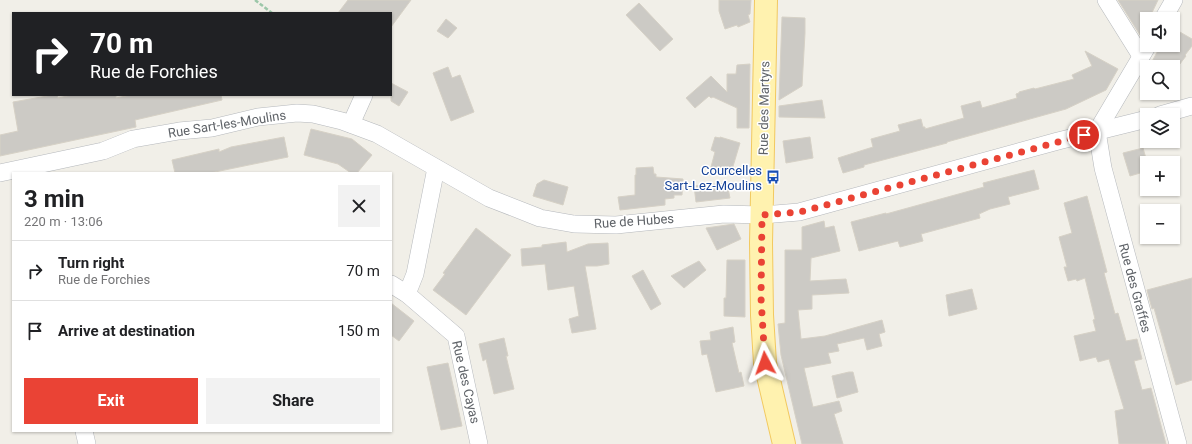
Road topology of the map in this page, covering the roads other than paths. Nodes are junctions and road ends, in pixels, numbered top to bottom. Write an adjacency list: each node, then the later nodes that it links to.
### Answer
1 (766, 0): 16 (main road, Rue des Martyrs)
2 (1106, 0): 5 (street)
3 (1174, 0): 4 (street)
4 (1167, 12)
5 (1140, 44)
6 (1144, 52): 12 (street)
7 (364, 96): 11 (street)
8 (1192, 106): 9 (street)
9 (1180, 109)
10 (1140, 121): 12 (street, Rue de Hubes)
11 (351, 124): 13 (street, Rue Sart-les-Moulins); 14 (street, Rue Sart-les-Moulins)
12 (1097, 131): 16 (street, Rue de Hubes); 23 (street, Rue des Graffes)
13 (436, 168): 15 (street, Rue Sart-les-Moulins); 18 (street)
14 (0, 173)
15 (509, 207): 16 (street, Rue de Hubes)
16 (762, 215): 22 (main road, Rue des Martyrs)
17 (392, 285): 18 (street, Rue des Cayas)
18 (407, 294): 21 (street, Rue des Cayas)
19 (84, 432): 20 (street)
20 (88, 444)
21 (479, 444)
22 (784, 444)
23 (1178, 444)

